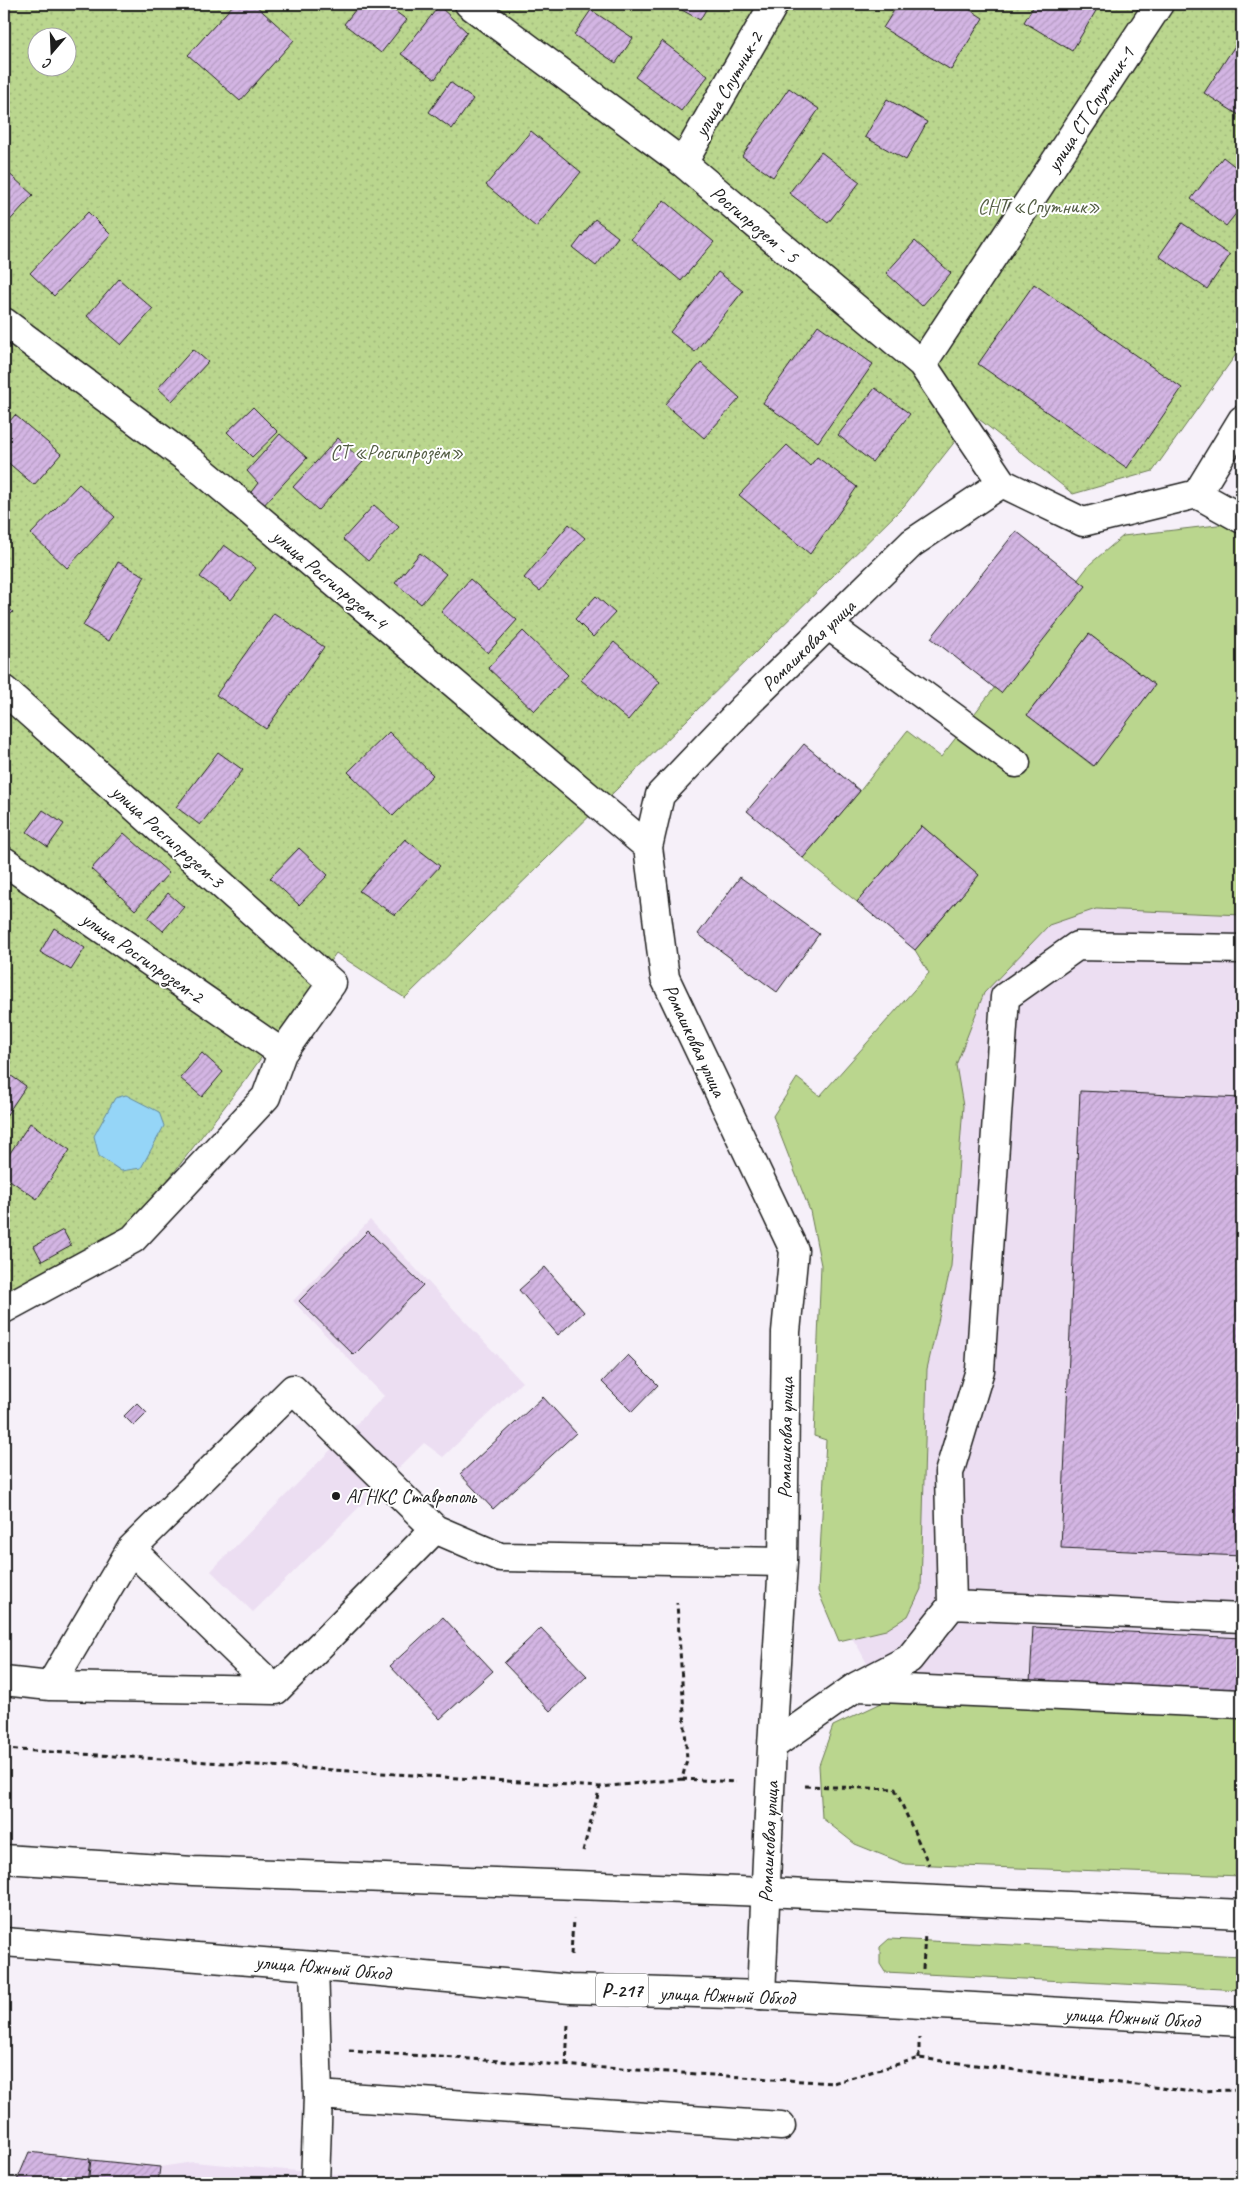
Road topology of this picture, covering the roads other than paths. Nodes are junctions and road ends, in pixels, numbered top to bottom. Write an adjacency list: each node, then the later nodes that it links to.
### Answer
1 (469, 4): 4 (street, Росгипрозем - 5)
2 (774, 4): 4 (street, улица Спутник-2)
3 (1160, 4): 6 (street, улица СТ Спутник-1)
4 (683, 163): 6 (street, Росгипрозем - 5)
5 (4, 322): 14 (street, улица Росгипрозем-4)
6 (922, 364): 8 (street, Росгипрозем - 5)
7 (1242, 420): 9 (street)
8 (1002, 483): 9 (street); 11 (street, Ромашковая улица)
9 (1197, 494): 10 (street)
10 (1242, 519)
11 (828, 625): 13 (street); 14 (street, Ромашковая улица)
12 (4, 690): 17 (street, улица Росгипрозем-3)
13 (1016, 763)
14 (648, 847): 21 (street, Ромашковая улица)
15 (4, 861): 17 (street, улица Росгипрозем-2)
16 (1242, 949): 22 (street)
17 (282, 1053): 18 (street)
18 (4, 1309)
19 (435, 1529): 20 (street); 21 (street); 27 (street)
20 (131, 1549): 25 (street); 27 (street)
21 (784, 1562): 29 (street, Ромашковая улица)
22 (952, 1605): 23 (street); 26 (street)
23 (1242, 1618)
24 (4, 1681): 25 (street)
25 (50, 1686): 27 (street)
26 (857, 1686): 28 (street); 29 (street)
27 (276, 1690)
28 (1242, 1704)
29 (772, 1746): 31 (street, Ромашковая улица)
30 (4, 1859): 31 (street)
31 (765, 1892): 32 (street); 35 (street, Ромашковая улица)
32 (1242, 1914)
33 (4, 1942): 34 (street, улица Южный Обход / Р-217)
34 (314, 1966): 35 (street, улица Южный Обход / Р-217); 37 (street)
35 (761, 1995): 36 (street, улица Южный Обход / Р-217)
36 (1242, 2022)
37 (318, 2095): 38 (street); 39 (street)
38 (781, 2126)
39 (315, 2183)

